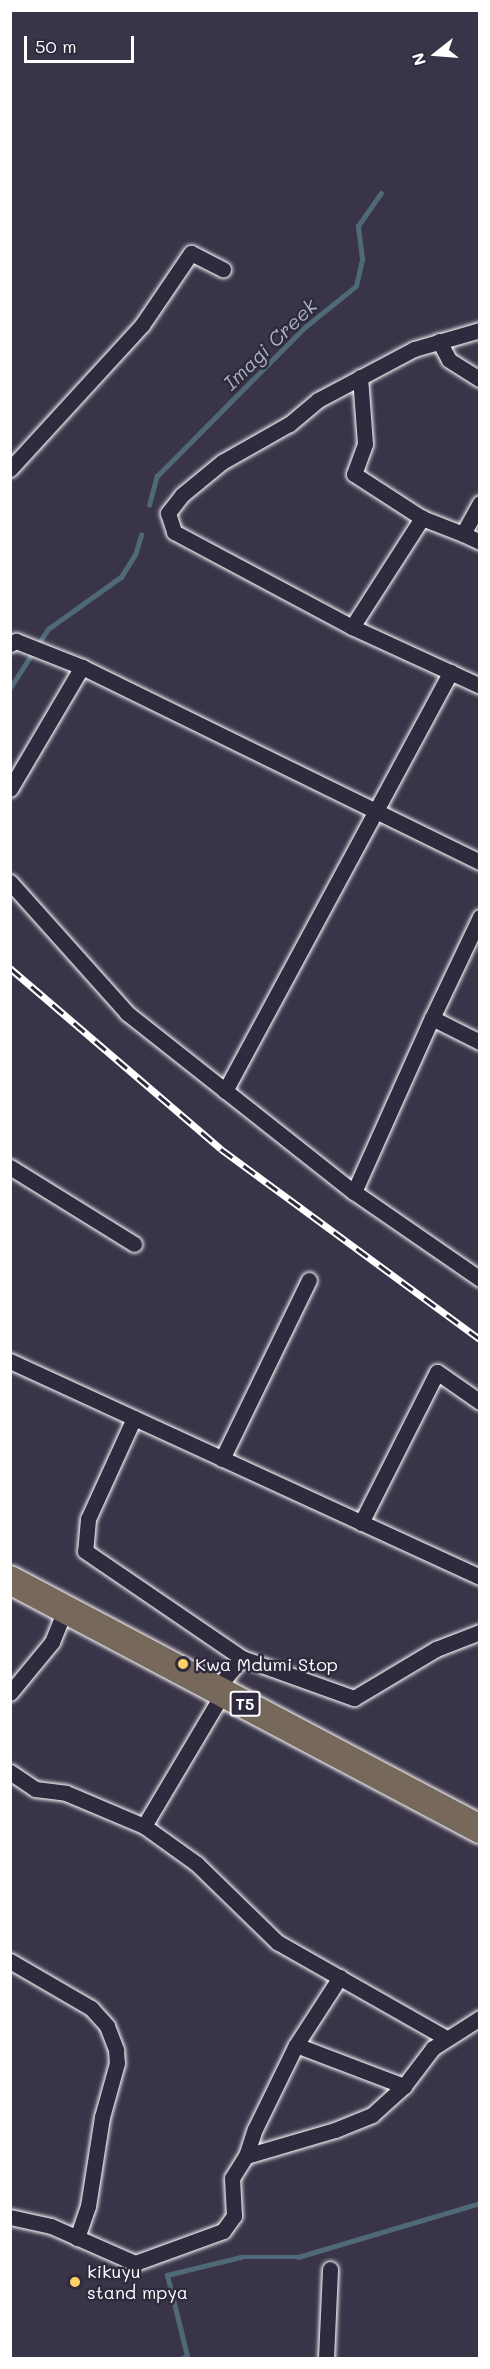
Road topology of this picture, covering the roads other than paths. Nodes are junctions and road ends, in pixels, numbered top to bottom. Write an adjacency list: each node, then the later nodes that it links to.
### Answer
1 (223, 270): 6 (street)
2 (480, 330): 3 (street)
3 (439, 341): 4 (street); 5 (street)
4 (360, 377): 8 (street); 11 (street)
5 (480, 379)
6 (10, 469)
7 (480, 503): 9 (street)
8 (422, 518): 9 (street); 11 (street)
9 (463, 534): 10 (street)
10 (480, 542)
11 (352, 627): 14 (street)
12 (10, 644): 13 (street)
13 (82, 667): 16 (street); 17 (street)
14 (451, 672): 15 (street); 17 (street)
15 (480, 686)
16 (10, 789)
17 (378, 812): 18 (street); 23 (street)
18 (480, 862)
19 (10, 882): 23 (street)
20 (480, 916): 21 (street)
21 (432, 1018): 22 (street); 25 (street)
22 (480, 1042)
23 (225, 1091): 25 (street)
24 (10, 1167): 26 (street)
25 (354, 1192): 27 (street)
26 (134, 1244)
27 (478, 1273)
28 (309, 1280): 32 (street)
29 (10, 1361): 31 (street)
30 (480, 1402): 33 (street)
31 (134, 1419): 32 (street); 38 (street)
32 (222, 1459): 33 (street)
33 (361, 1523): 34 (street)
34 (480, 1577)
35 (10, 1580): 36 (highway, T5)
36 (65, 1608): 39 (highway, T5); 40 (street)
37 (480, 1632): 38 (street)
38 (242, 1658): 39 (street)
39 (219, 1691): 42 (street); 43 (highway, T5)
40 (10, 1693)
41 (10, 1772): 42 (street)
42 (144, 1826): 45 (street)
43 (480, 1829)
44 (10, 1961): 52 (street)
45 (340, 1977): 47 (street); 48 (street)
46 (480, 2018): 47 (street)
47 (447, 2038): 49 (street)
48 (296, 2045): 49 (street); 50 (street)
49 (405, 2086): 50 (street)
50 (246, 2156): 52 (street)
51 (10, 2217): 52 (street)
52 (77, 2238)
53 (330, 2269): 54 (street)
54 (326, 2358)

